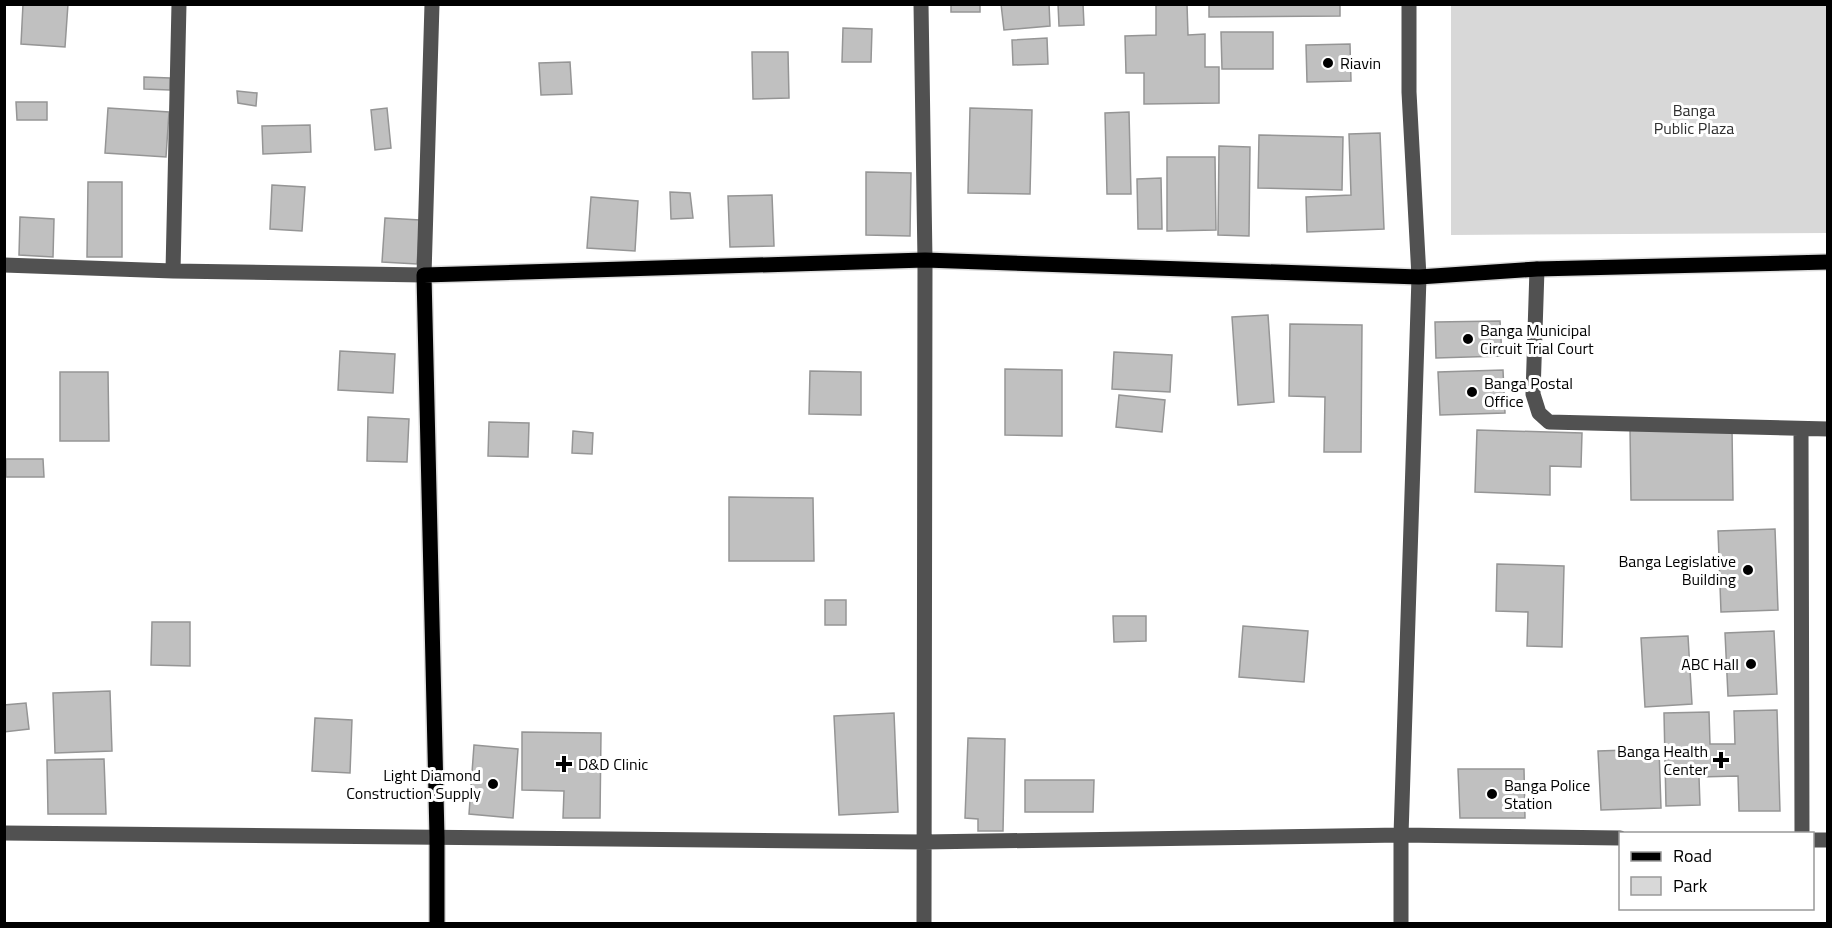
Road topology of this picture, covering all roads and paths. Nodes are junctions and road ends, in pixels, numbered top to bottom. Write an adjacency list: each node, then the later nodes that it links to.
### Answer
1 (179, 4): 9 (street)
2 (432, 4): 10 (street)
3 (921, 4): 5 (street)
4 (1409, 4): 11 (street)
5 (926, 261): 10 (main road); 11 (main road); 19 (street)
6 (1827, 262): 8 (main road)
7 (4, 265): 9 (street)
8 (1537, 269): 11 (main road); 12 (street)
9 (173, 271): 10 (street)
10 (424, 275): 17 (main road)
11 (1419, 277): 16 (street)
12 (1801, 429): 13 (street); 14 (street)
13 (1827, 429)
14 (1802, 832)
15 (4, 833): 17 (street)
16 (1401, 836): 18 (street); 19 (street); 22 (street)
17 (437, 837): 19 (street); 20 (main road)
18 (1619, 838)
19 (924, 842): 21 (street)
20 (437, 924)
21 (924, 924)
22 (1401, 924)

